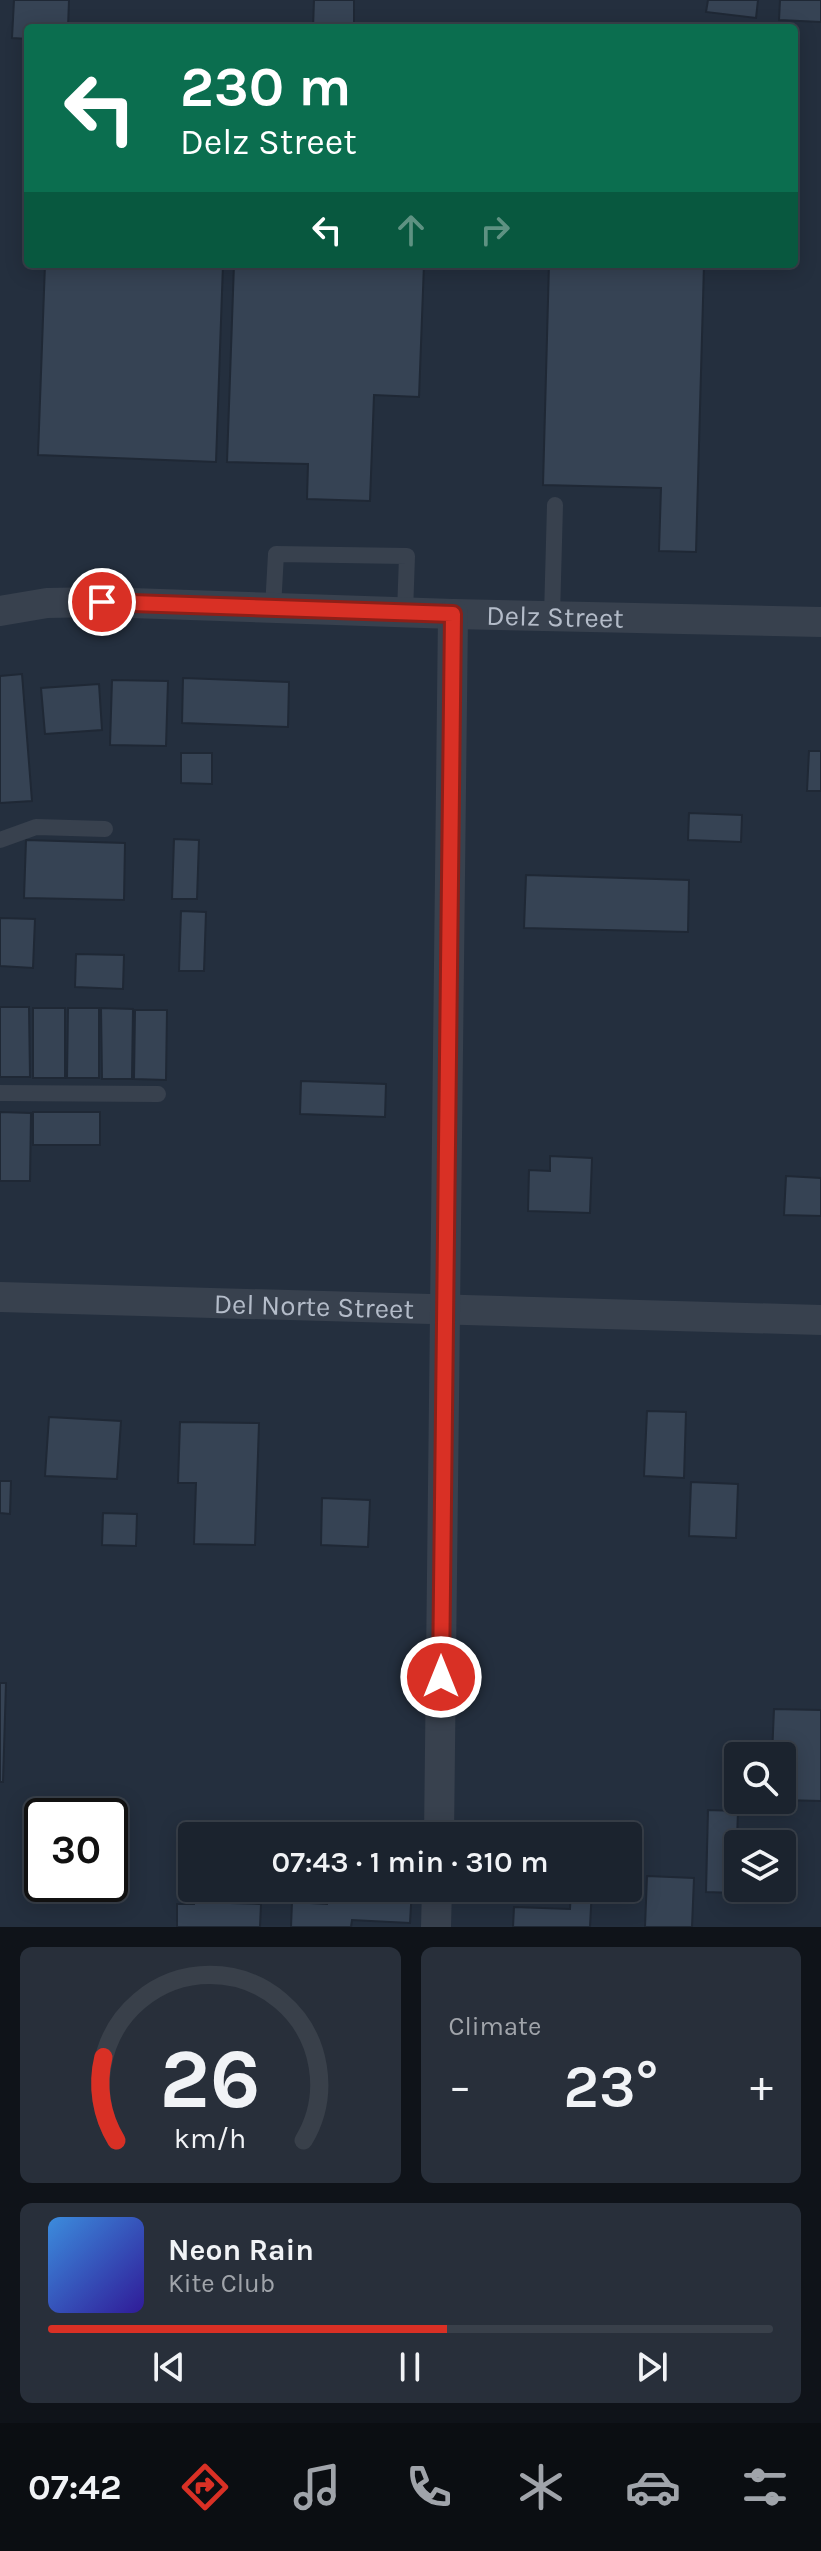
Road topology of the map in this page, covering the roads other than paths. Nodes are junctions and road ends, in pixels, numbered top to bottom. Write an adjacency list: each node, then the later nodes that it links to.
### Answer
1 (555, 505): 6 (lane)
2 (273, 608): 3 (street, Delz Street); 4 (street, Delz Street); 4 (lane)
3 (0, 611)
4 (405, 613): 5 (street, Delz Street)
5 (453, 614): 6 (street, Delz Street); 13 (street)
6 (552, 616): 7 (street, Delz Street)
7 (821, 622)
8 (105, 829): 9 (lane)
9 (0, 840)
10 (0, 1093): 11 (lane)
11 (158, 1094)
12 (0, 1297): 13 (street, Del Norte Street)
13 (444, 1309): 14 (street, Del Norte Street); 15 (street)
14 (821, 1320)
15 (439, 1822)
16 (437, 1902): 17 (street)
17 (436, 1927)

